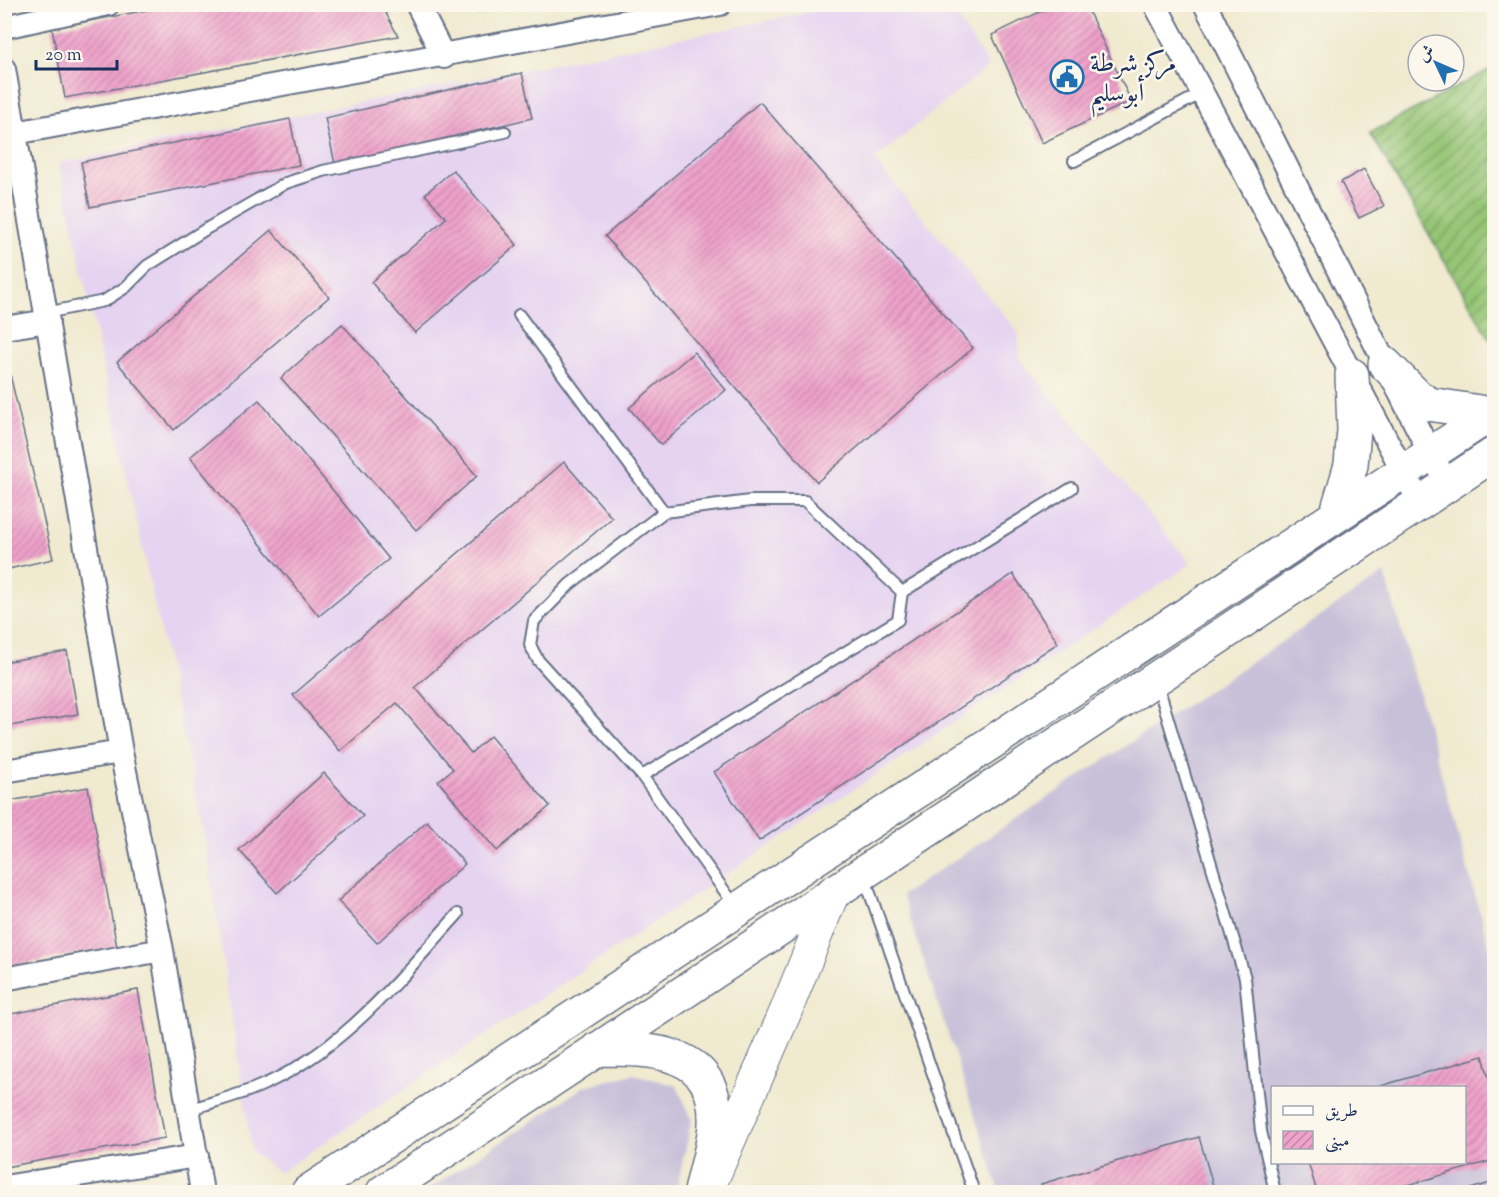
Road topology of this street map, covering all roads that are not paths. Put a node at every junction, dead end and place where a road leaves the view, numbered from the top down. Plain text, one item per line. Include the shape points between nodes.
1 (108, 4) edge
2 (417, 4) edge
3 (720, 4) edge
4 (1155, 4) edge
5 (1205, 4) edge
6 (4, 27) edge
7 (444, 57) junction
8 (4, 69) edge
9 (1202, 93) junction
10 (505, 132) dead end
11 (10, 134) edge
12 (1074, 161) dead end
13 (519, 315) dead end
14 (47, 317) junction
15 (4, 328) edge
16 (1385, 364) junction
17 (1352, 375) junction
18 (1493, 413) edge
19 (1494, 454) edge
20 (1431, 455) junction
21 (1403, 472) junction
22 (1449, 485) junction
23 (1072, 488) dead end
24 (1420, 503) junction
25 (664, 512) junction
26 (1336, 516) junction
27 (902, 592) junction
28 (1156, 678) junction
29 (121, 752) junction
30 (4, 771) edge
31 (642, 776) junction
32 (863, 873) junction
33 (834, 891) junction
34 (737, 908) junction
35 (458, 914) dead end
36 (162, 950) junction
37 (4, 979) edge
38 (597, 1049) junction
39 (189, 1110) junction
40 (196, 1156) junction
41 (4, 1187) edge
42 (202, 1192) edge
43 (308, 1192) edge
44 (383, 1192) edge
45 (701, 1192) edge
46 (707, 1192) edge
47 (974, 1192) edge
48 (1275, 1192) edge

1 - 6 street
2 - 7 street
3 - 7 street
4 - 9 street
5 - 16 street
7 - 11 street
8 - 11 street
9 - 12 lane
9 - 17 street
10 - 14 lane via 323,171 286,183 147,266 126,287 104,301
11 - 14 street
13 - 25 lane
14 - 15 street
14 - 29 street
16 - 18 main road via 1429,404
16 - 20 street
17 - 21 street
17 - 26 main road via 1351,465
18 - 20 main road
19 - 22 main road
20 - 21 main road
20 - 22 street
21 - 24 street
21 - 26 main road
22 - 24 main road
23 - 27 lane
24 - 28 main road
25 - 27 lane via 750,501 805,501
25 - 31 lane via 570,584 534,621 530,645 538,660
26 - 34 main road
27 - 31 lane via 898,620
28 - 32 main road
28 - 48 lane via 1245,978 1261,1131
29 - 30 street
29 - 36 street
31 - 34 lane
32 - 33 main road
32 - 47 lane
33 - 38 main road
33 - 46 main road
34 - 43 main road
35 - 39 lane via 382,998 344,1033 260,1086
36 - 37 street
36 - 39 street
38 - 44 main road
38 - 45 main road via 648,1049 674,1056 697,1070 711,1089 715,1124
39 - 40 street
40 - 41 street
40 - 42 street

